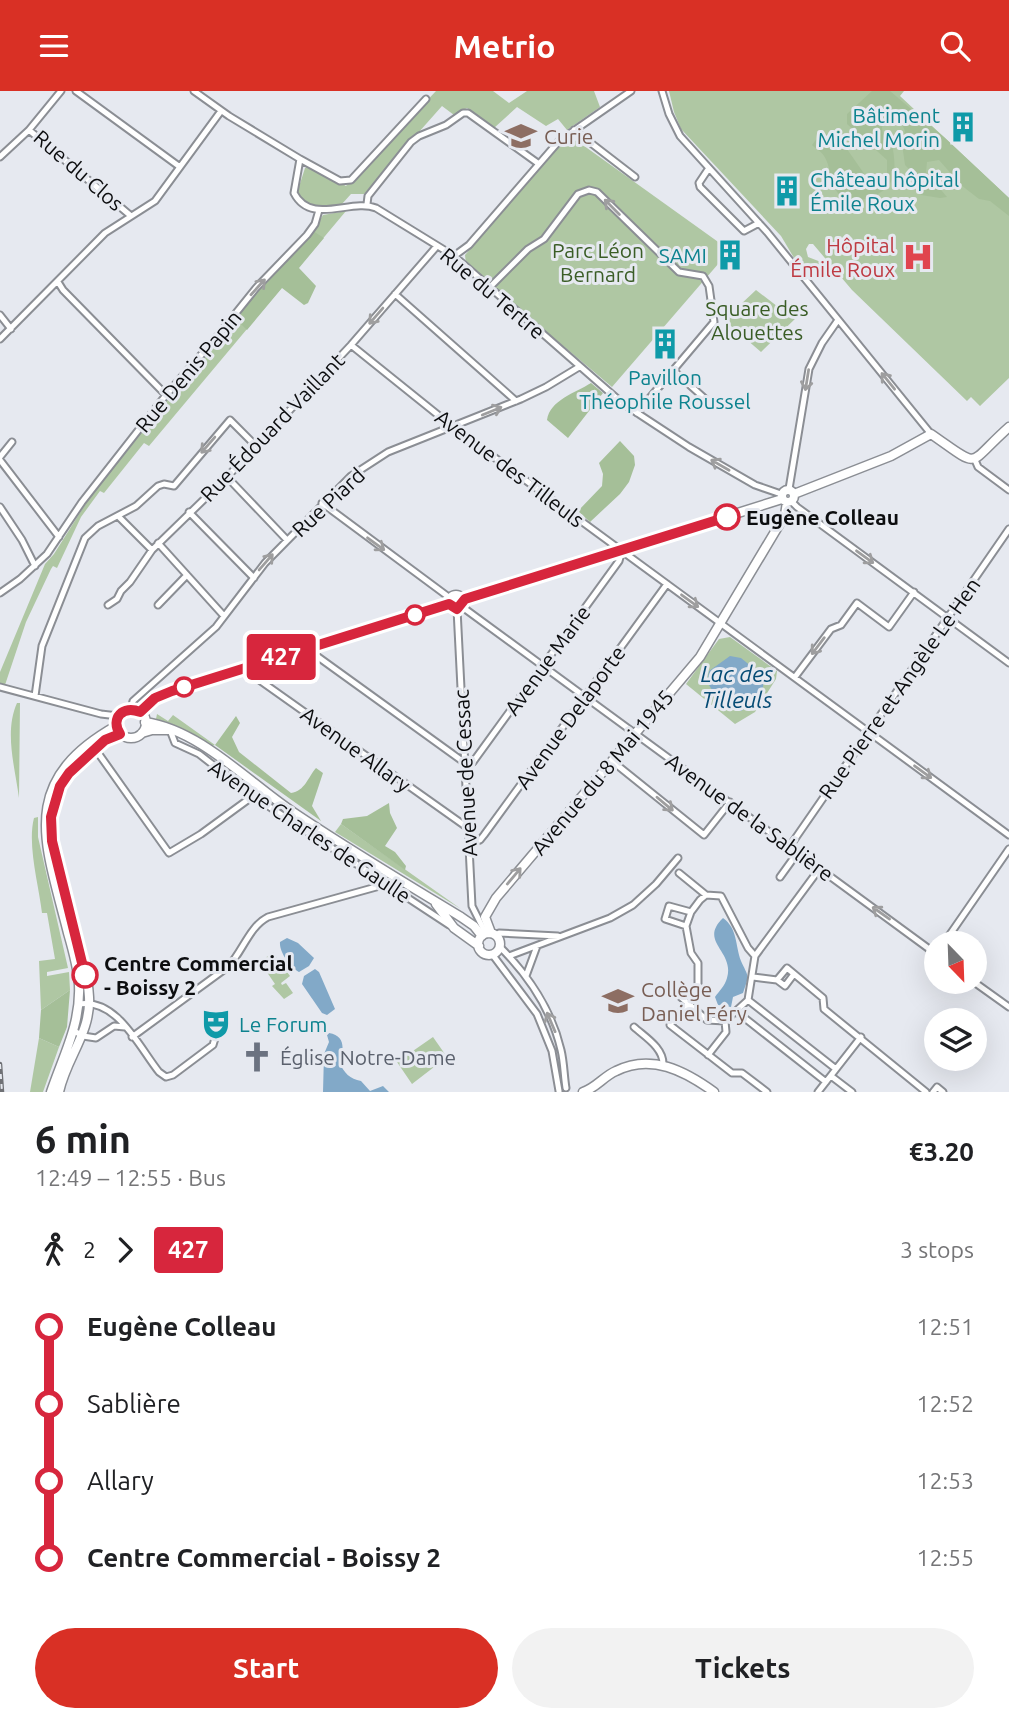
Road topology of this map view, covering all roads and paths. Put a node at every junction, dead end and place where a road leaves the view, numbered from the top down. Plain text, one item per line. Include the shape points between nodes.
1 (61, 91) edge
2 (76, 91) edge
3 (194, 91) edge
4 (631, 91) edge
5 (662, 91) edge
6 (426, 99) dead end
7 (221, 111) junction
8 (29, 130) junction
9 (574, 130) junction
10 (0, 157) edge
11 (300, 159) junction
12 (540, 164) junction
13 (180, 167) junction
14 (709, 168) junction
15 (635, 177) dead end
16 (367, 204) junction
17 (319, 210) junction
18 (131, 216) junction
19 (759, 223) junction
20 (437, 246) junction
21 (454, 256) junction
22 (58, 282) junction
23 (489, 288) junction
24 (395, 294) junction
25 (0, 315) edge
26 (838, 320) junction
27 (11, 328) junction
28 (0, 339) edge
29 (351, 345) junction
30 (579, 367) junction
31 (673, 370) junction
32 (166, 395) junction
33 (516, 401) junction
34 (712, 405) dead end
35 (637, 413) junction
36 (453, 427) junction
37 (1009, 427) edge
38 (931, 434) junction
39 (12, 442) dead end
40 (254, 445) junction
41 (0, 459) edge
42 (975, 460) junction
43 (227, 477) junction
44 (1009, 490) edge
45 (787, 496) junction
46 (322, 503) junction
47 (1, 511) edge
48 (189, 512) junction
49 (119, 517) junction
50 (1009, 529) edge
51 (59, 537) junction
52 (287, 540) junction
53 (158, 543) junction
54 (152, 550) junction
55 (622, 550) junction
56 (35, 566) junction
57 (187, 575) junction
58 (254, 578) junction
59 (667, 584) junction
60 (914, 592) junction
61 (0, 593) edge
62 (861, 597) dead end
63 (857, 603) junction
64 (456, 604) junction
65 (108, 605) dead end
66 (158, 605) dead end
67 (224, 616) junction
68 (948, 618) junction
69 (722, 624) junction
70 (889, 627) junction
71 (884, 633) dead end
72 (311, 648) junction
73 (1009, 663) edge
74 (543, 667) junction
75 (247, 668) junction
76 (795, 677) junction
77 (0, 687) edge
78 (35, 696) junction
79 (584, 697) junction
80 (135, 710) junction
81 (118, 716) junction
82 (145, 722) junction
83 (118, 730) junction
84 (170, 730) junction
85 (180, 732) junction
86 (868, 732) junction
87 (142, 733) junction
88 (635, 734) junction
89 (96, 750) junction
90 (612, 761) junction
91 (465, 763) junction
92 (253, 796) junction
93 (730, 802) junction
94 (468, 828) junction
95 (1009, 835) edge
96 (469, 844) junction
97 (790, 846) junction
98 (1009, 849) edge
99 (798, 852) junction
100 (678, 858) dead end
101 (820, 869) junction
102 (678, 873) dead end
103 (392, 875) junction
104 (780, 877) dead end
105 (387, 884) junction
106 (706, 895) junction
107 (431, 899) junction
108 (691, 912) junction
109 (686, 926) junction
110 (454, 928) junction
111 (952, 931) edge
112 (489, 935) junction
113 (561, 936) junction
114 (924, 945) edge
115 (479, 946) junction
116 (537, 946) junction
117 (500, 947) junction
118 (492, 954) junction
119 (509, 956) junction
120 (755, 956) junction
121 (526, 976) junction
122 (796, 976) junction
123 (753, 977) junction
124 (777, 980) junction
125 (674, 991) dead end
126 (987, 991) edge
127 (748, 1000) junction
128 (89, 1003) junction
129 (79, 1004) junction
130 (688, 1004) junction
131 (1009, 1007) edge
132 (737, 1012) junction
133 (725, 1021) junction
134 (125, 1027) junction
135 (634, 1027) dead end
136 (74, 1031) junction
137 (216, 1035) dead end
138 (83, 1036) junction
139 (132, 1037) junction
140 (861, 1037) junction
141 (708, 1055) junction
142 (905, 1062) dead end
143 (663, 1065) junction
144 (836, 1069) junction
145 (898, 1070) junction
146 (831, 1076) junction
147 (826, 1082) junction
148 (564, 1090) edge
149 (588, 1091) edge
150 (51, 1092) edge
151 (59, 1092) edge
152 (714, 1092) edge
153 (767, 1092) edge
154 (818, 1092) edge
155 (852, 1092) edge
156 (926, 1092) edge
157 (933, 1092) edge
158 (943, 1092) edge

1 - 8 street, Rue du Clos
2 - 13 street
3 - 7 street
4 - 9 street
5 - 14 street via 674,126
6 - 11 street via 351,180 340,181
7 - 11 street
7 - 13 street
8 - 10 street
8 - 18 street, Rue du Clos
9 - 12 street
9 - 15 street
11 - 17 street via 294,193 301,204
12 - 16 street via 463,113 411,142 368,195
12 - 21 street
13 - 18 street via 155,201
14 - 19 street
14 - 19 street via 700,187 744,231
16 - 17 street
16 - 20 street, Rue du Tertre
32 -> 17 street, Rue Denis Papin via 307,235
18 - 22 street via 105,233
19 - 26 street
20 - 21 street, Rue du Tertre
20 - 24 street, Rue Édouard Vaillant
21 - 23 street, Rue du Tertre
22 - 27 street
22 - 32 street
23 - 30 street, Rue du Tertre
31 -> 23 street via 714,322 709,286 702,276 679,272 597,192 578,194 544,239
24 -> 29 street, Rue Édouard Vaillant
24 - 33 street
25 - 27 street
38 -> 26 street
26 -> 45 street via 808,369
27 - 28 street
29 - 36 street, Avenue des Tilleuls
29 - 40 street, Rue Édouard Vaillant
30 - 33 street, Rue Piard
30 - 35 street, Rue du Tertre
31 - 34 street
31 - 35 street
32 - 51 street, Rue Denis Papin
36 -> 33 street, Rue Piard
45 -> 35 street, Rue du Tertre via 755,485
36 - 46 street, Rue Piard via 388,452 351,476
36 - 55 street, Avenue des Tilleuls
37 - 42 street
38 - 42 street
38 - 45 street via 891,456
39 - 41 street
40 - 43 street, Rue Édouard Vaillant
40 -> 49 street via 230,421 174,486 158,486
41 - 51 street
42 - 44 street
43 - 48 street, Rue Édouard Vaillant
43 - 52 street
45 - 55 street
45 -> 60 street, Rue du Tertre
45 - 69 street, Avenue du 8 Mai 1945 via 785,515
46 - 52 street, Rue Piard
46 -> 64 street, Avenue de la Sablière
47 - 56 street
48 - 53 street, Rue Édouard Vaillant
48 - 58 street
49 - 54 street
49 - 78 street via 85,538 41,646
50 - 68 street, Rue Pierre et Angèle Le Hen
51 - 56 street, Rue Denis Papin
58 -> 52 street, Rue Piard
53 - 54 street, Rue Édouard Vaillant
53 - 57 street
54 - 65 street, Rue Édouard Vaillant
55 - 59 street, Avenue des Tilleuls
55 - 64 street
55 - 74 street, Avenue Marie via 619,561
56 - 61 street, Rue Denis Papin
57 - 66 street
57 - 67 street
58 - 67 street, Rue Piard
59 -> 69 street, Avenue des Tilleuls
59 - 79 street, Avenue Delaporte
60 - 68 street, Rue du Tertre
60 - 70 street
62 - 63 street
63 - 70 street
63 -> 76 street
64 - 72 street
64 - 74 street, Avenue de la Sablière
64 - 91 street, Avenue de Cessac
67 - 80 street, Rue Piard via 133,701
68 - 73 street, Rue du Tertre
68 - 86 street, Rue Pierre et Angèle Le Hen
69 - 76 street, Avenue des Tilleuls
69 - 88 street, Avenue du 8 Mai 1945
70 - 71 street
72 - 75 street
72 - 91 street
74 - 79 street, Avenue de la Sablière
74 - 91 street, Avenue Marie via 473,762
75 - 80 street via 172,691
75 - 94 street, Avenue Allary
76 - 86 street, Avenue des Tilleuls
77 - 78 street
78 - 81 street
79 - 88 street, Avenue de la Sablière
79 - 96 street, Avenue Delaporte via 484,835
80 - 81 street via 126,709
80 - 82 street
81 - 83 street
82 - 85 street, Avenue Charles de Gaulle
82 - 87 street
83 - 87 street via 131,738
83 - 89 street
83 - 129 street via 87,746 61,771 45,811 45,836 76,964
84 - 85 street, Avenue Charles de Gaulle
84 - 87 street, Avenue Charles de Gaulle
84 - 92 street, Avenue Charles de Gaulle via 175,743 199,754
85 - 103 street, Avenue Charles de Gaulle
86 -> 95 street, Avenue des Tilleuls
86 - 97 street, Rue Pierre et Angèle Le Hen
88 - 90 street, Avenue du 8 Mai 1945
88 - 93 street, Avenue de la Sablière
89 - 92 street via 171,854
89 - 128 street via 60,786 50,824
90 -> 93 street via 704,835
112 -> 90 street, Avenue du 8 Mai 1945 via 487,910
91 - 94 street, Avenue de Cessac
92 - 105 street, Avenue Charles de Gaulle
93 - 97 street, Avenue de la Sablière
94 - 96 street, Avenue de Cessac
96 - 112 street, Avenue de Cessac via 472,907
97 - 99 street, Avenue de la Sablière
98 - 111 street
99 - 101 street, Avenue de la Sablière
99 - 104 street
100 - 113 street via 633,905
114 -> 101 street, Avenue de la Sablière
101 - 120 street
102 - 106 street
103 - 105 street
103 - 107 street, Avenue Charles de Gaulle
105 - 110 street, Avenue Charles de Gaulle
105 - 139 street via 261,921 229,966
106 - 108 street
106 - 120 street via 721,896
107 - 110 street, Avenue Charles de Gaulle
107 - 112 street, Avenue Charles de Gaulle
108 - 109 street
108 - 109 street via 669,907 665,919
109 - 130 street via 691,953 698,963 698,992
110 - 115 street, Avenue Charles de Gaulle
112 - 113 street
112 - 115 street
112 - 117 street via 499,940
113 - 116 street
115 - 118 street
116 - 119 street
116 - 121 street
117 - 118 street
117 - 119 street
118 - 148 street via 537,1014
119 - 121 street
120 - 123 street
148 -> 121 street via 562,1050 551,1019
122 - 124 street via 785,986
122 - 124 street via 787,968
122 - 140 street via 823,998 824,1009
123 - 124 street
123 - 127 street
125 - 130 street
126 - 131 street
127 - 132 street
127 - 144 street
128 - 129 street
128 - 134 street via 118,1018
128 - 138 street
129 - 136 street
130 - 133 street via 707,1020
130 - 141 street via 670,1025
132 - 133 street
132 - 147 street
133 - 141 street via 726,1032
134 - 138 street via 114,1026 96,1038
134 - 139 street
135 - 143 street via 658,1049
136 - 138 street
136 - 150 street
137 - 139 street via 213,1045 166,1077
138 - 151 street
140 - 144 street
140 - 145 street
141 - 153 street
142 - 145 street
143 - 149 street via 649,1062 617,1070
143 - 152 street
144 - 146 street
145 - 156 street
146 - 147 street
146 - 155 street
147 - 154 street
157 - 158 street via 937,1087

